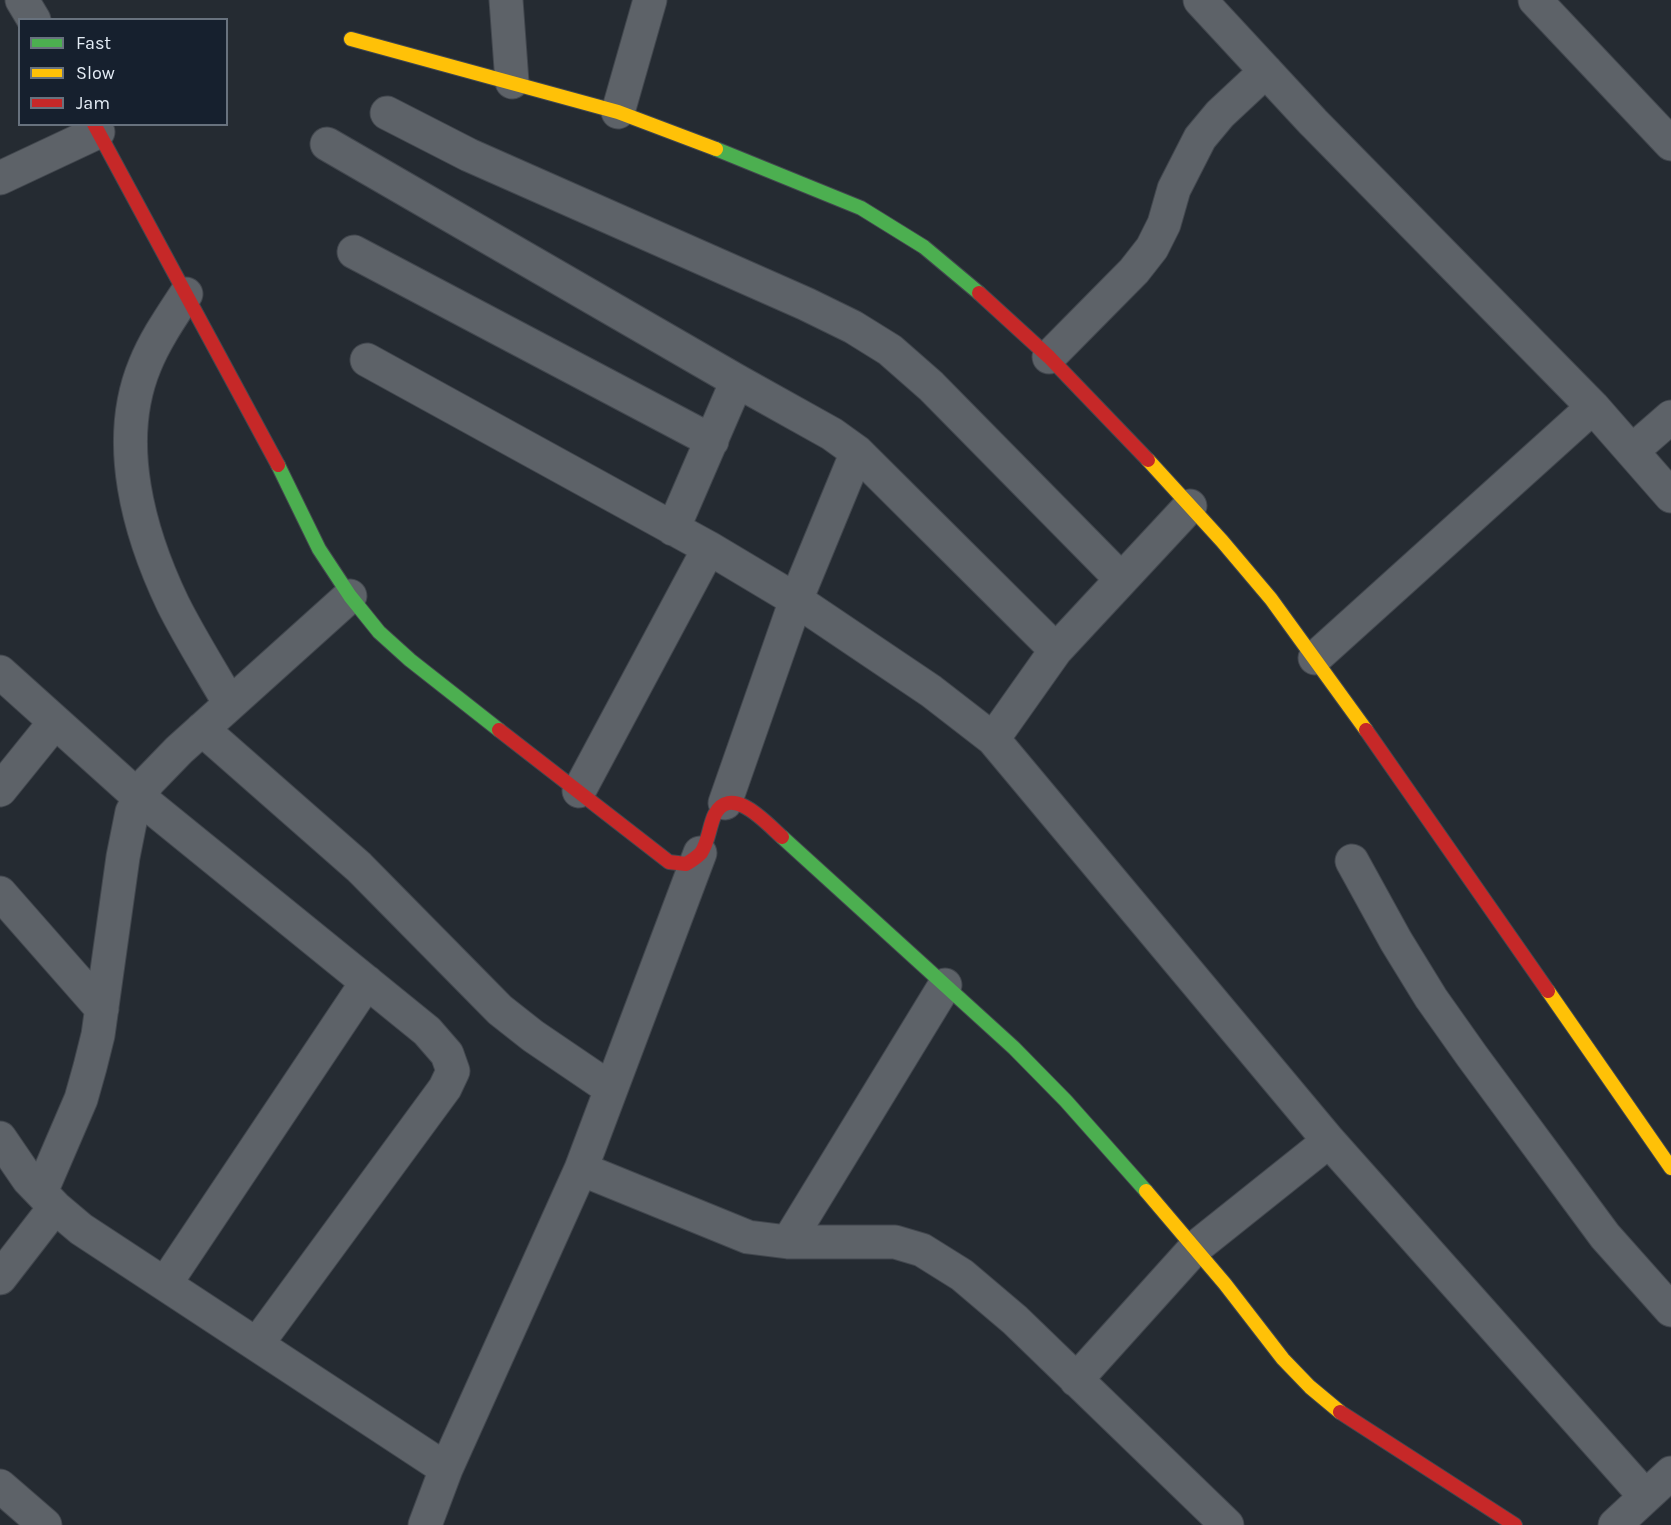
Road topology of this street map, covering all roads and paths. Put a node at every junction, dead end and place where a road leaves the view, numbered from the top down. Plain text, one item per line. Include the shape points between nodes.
1 (22, 0) edge
2 (506, 0) edge
3 (650, 0) edge
4 (1200, 0) edge
5 (1535, 0) edge
6 (33, 18) edge
7 (351, 39) dead end
8 (1266, 71) junction
9 (512, 82) junction
10 (618, 112) junction
11 (387, 113) dead end
12 (96, 128) edge
13 (327, 144) dead end
14 (1671, 144) edge
15 (0, 178) edge
16 (354, 252) dead end
17 (186, 294) junction
18 (1049, 357) junction
19 (367, 360) dead end
20 (737, 381) junction
21 (1593, 407) junction
22 (1671, 417) edge
23 (712, 441) junction
24 (1632, 450) junction
25 (857, 452) junction
26 (1671, 496) edge
27 (1190, 506) junction
28 (673, 529) junction
29 (709, 548) junction
30 (1121, 579) junction
31 (350, 596) junction
32 (796, 600) junction
33 (1056, 650) junction
34 (1315, 658) junction
35 (0, 672) edge
36 (230, 704) junction
37 (55, 722) junction
38 (202, 729) junction
39 (993, 739) junction
40 (0, 790) edge
41 (579, 791) junction
42 (140, 798) junction
43 (725, 803) junction
44 (700, 853) junction
45 (1352, 861) dead end
46 (0, 893) edge
47 (367, 982) junction
48 (945, 985) junction
49 (102, 1009) junction
50 (611, 1089) junction
51 (0, 1138) edge
52 (1329, 1141) junction
53 (1671, 1168) edge
54 (582, 1169) junction
55 (48, 1199) junction
56 (788, 1242) junction
57 (1195, 1248) junction
58 (0, 1278) edge
59 (165, 1284) junction
60 (1671, 1310) edge
61 (257, 1344) junction
62 (1076, 1380) junction
63 (446, 1469) junction
64 (1671, 1473) edge
65 (0, 1486) edge
66 (1645, 1496) junction
67 (45, 1525) edge
68 (425, 1525) edge
69 (1227, 1525) edge
70 (1515, 1525) edge
71 (1615, 1525) edge

1 - 6 street
2 - 9 street
3 - 10 street
4 - 8 street
5 - 14 street
7 - 9 street
8 - 18 street via 1200,138 1174,189 1152,248
8 - 21 street
9 - 10 street
10 - 18 street via 861,208 924,247
11 - 30 street via 469,155 806,304 890,350 931,386
12 - 15 street
12 - 17 street
13 - 20 street
16 - 23 street
17 - 31 street via 318,549
17 - 36 street via 144,366 132,408 129,456 156,565 174,606
18 - 27 street
19 - 28 street
20 - 23 street
20 - 25 street
21 - 24 street
21 - 34 street
22 - 24 street
23 - 28 street
24 - 26 street
25 - 32 street
25 - 33 street
27 - 30 street
27 - 34 street via 1271,599
28 - 29 street
29 - 32 street
29 - 41 street
30 - 33 street
31 - 36 street
31 - 41 street via 379,632 410,660
32 - 39 street via 931,691
32 - 43 street
33 - 39 street
34 - 53 street
35 - 37 street
36 - 38 street
37 - 40 street
37 - 42 street
38 - 42 street via 148,782
38 - 50 street via 359,867 500,1010
39 - 52 street
41 - 44 street via 669,862 686,864
42 - 47 street
42 - 49 street via 132,812 123,857
43 - 44 street via 714,812
43 - 48 street via 738,802 752,810
44 - 50 street
45 - 60 street via 1431,998 1472,1056 1605,1236
46 - 49 street
47 - 59 street
47 - 61 street via 428,1030 447,1054 453,1071 445,1088
48 - 56 street
48 - 57 street via 1066,1101
49 - 55 street via 81,1099
50 - 54 street
51 - 55 street via 28,1179
52 - 57 street
52 - 66 street
54 - 56 street via 748,1237
54 - 63 street
55 - 58 street
55 - 59 street via 81,1229
56 - 62 street via 895,1242 922,1250 962,1275
57 - 62 street
57 - 70 street via 1282,1359 1310,1387 1340,1412
59 - 61 street
61 - 63 street
62 - 69 street
63 - 68 street
64 - 66 street
65 - 67 street
66 - 71 street

